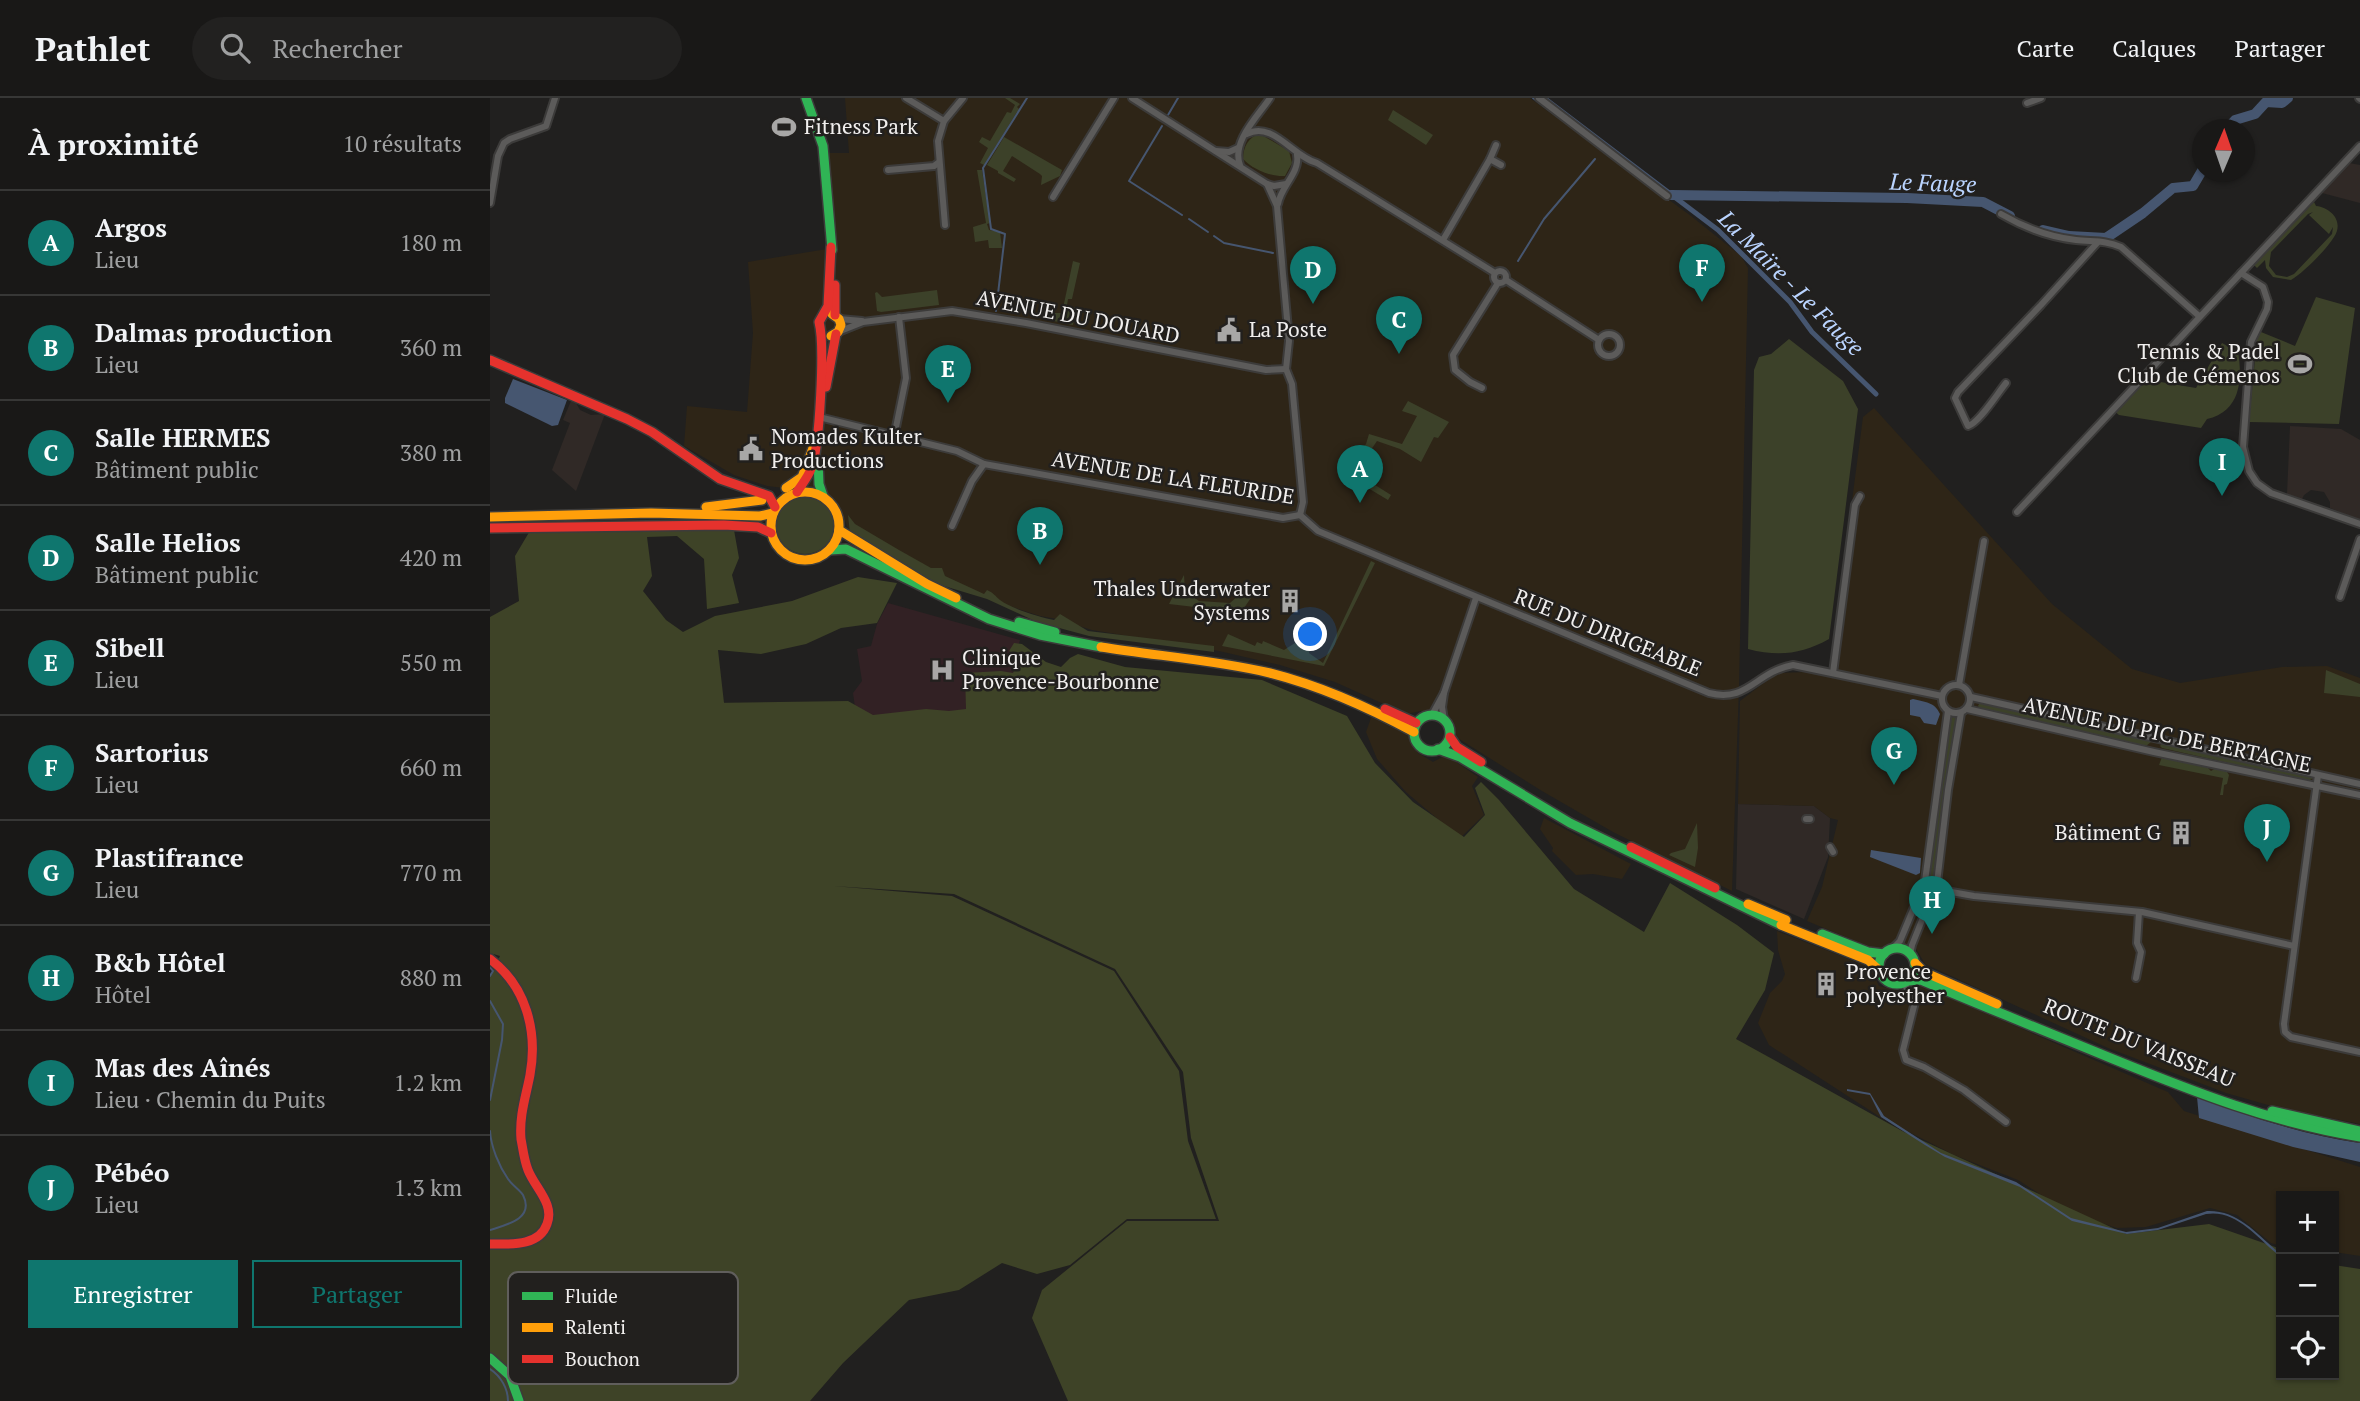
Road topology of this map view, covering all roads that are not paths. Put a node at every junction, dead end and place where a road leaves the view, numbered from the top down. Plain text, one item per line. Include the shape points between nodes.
1 (555, 98) edge
2 (806, 98) edge
3 (906, 98) edge
4 (963, 98) edge
5 (1114, 98) edge
6 (1132, 98) edge
7 (1270, 98) edge
8 (1539, 98) edge
9 (2041, 98) edge
10 (2027, 103) dead end
11 (1260, 112) junction
12 (944, 121) junction
13 (1265, 130) junction
14 (1247, 134) junction
15 (1496, 145) dead end
16 (2360, 146) edge
17 (1238, 148) junction
18 (1216, 151) junction
19 (1297, 155) junction
20 (1490, 159) junction
21 (1311, 161) junction
22 (938, 163) junction
23 (1240, 165) junction
24 (1298, 165) junction
25 (1501, 165) dead end
26 (888, 170) dead end
27 (1267, 184) junction
28 (1286, 184) junction
29 (1667, 196) dead end
30 (1053, 197) dead end
31 (490, 203) edge
32 (1277, 206) junction
33 (2001, 214) dead end
34 (945, 225) dead end
35 (1443, 240) junction
36 (2098, 242) junction
37 (831, 247) junction
38 (1495, 273) junction
39 (2241, 273) junction
40 (1506, 280) junction
41 (1498, 283) junction
42 (824, 316) junction
43 (2199, 316) junction
44 (837, 317) junction
45 (899, 317) junction
46 (863, 321) junction
47 (822, 333) junction
48 (837, 333) junction
49 (1599, 340) junction
50 (1609, 356) junction
51 (490, 360) edge
52 (1611, 367) dead end
53 (1286, 369) junction
54 (2006, 383) dead end
55 (1482, 388) dead end
56 (823, 418) junction
57 (894, 437) junction
58 (984, 464) junction
59 (731, 484) junction
60 (791, 492) junction
61 (823, 496) junction
62 (1860, 496) dead end
63 (762, 500) dead end
64 (774, 510) junction
65 (2017, 512) dead end
66 (651, 513) junction
67 (1300, 515) junction
68 (490, 517) edge
69 (2360, 524) edge
70 (953, 526) dead end
71 (490, 528) edge
72 (839, 530) junction
73 (771, 533) junction
74 (2360, 540) edge
75 (1984, 541) dead end
76 (830, 550) junction
77 (2340, 597) dead end
78 (1476, 598) junction
79 (1833, 673) junction
80 (1959, 685) junction
81 (1444, 693) junction
82 (1942, 696) junction
83 (1970, 697) junction
84 (1948, 711) junction
85 (1964, 711) junction
86 (1432, 715) junction
87 (1444, 720) junction
88 (1415, 727) junction
89 (1450, 737) junction
90 (2156, 739) junction
91 (1438, 750) junction
92 (2154, 752) junction
93 (2318, 775) junction
94 (2360, 784) edge
95 (2316, 785) junction
96 (2360, 795) edge
97 (1923, 887) junction
98 (1935, 890) junction
99 (2139, 912) junction
100 (2294, 946) junction
101 (1888, 951) junction
102 (1913, 959) junction
103 (490, 960) edge
104 (1879, 970) junction
105 (2136, 978) dead end
106 (1906, 982) junction
107 (2360, 1052) edge
108 (2006, 1122) dead end
109 (2360, 1131) edge
110 (2360, 1137) edge
111 (490, 1244) edge
112 (490, 1358) edge
113 (508, 1374) edge
114 (514, 1384) edge
115 (519, 1401) edge

1 - 31 street via 546,126 510,139 501,149
2 - 37 main road via 823,146
3 - 12 street
4 - 12 street
5 - 30 street
6 - 18 street
7 - 11 street
8 - 29 street
9 - 10 street
11 - 13 street
11 - 14 street
12 - 22 street
13 - 14 street
13 - 19 street
14 - 17 street
15 - 20 street
16 - 39 street
17 - 18 street
17 - 23 street
18 - 23 street
19 - 21 street
19 - 24 street
20 - 25 street
20 - 35 street
21 - 24 street
21 - 35 street
22 - 26 street
22 - 34 street
23 - 27 street
24 - 28 street
27 - 28 street
27 - 32 street
28 - 32 street
32 - 53 street via 1289,339
33 - 36 street via 2032,230
35 - 38 street
36 - 43 street via 2121,247
36 - 54 street via 1958,392 1955,398 1968,426 1977,422
37 - 42 main road
37 - 44 main road
38 - 40 street via 1503,271
38 - 41 street
39 - 43 street
39 - 69 street via 2263,287 2269,302 2250,342 2243,447 2247,467 2271,493
40 - 41 street
40 - 49 street
41 - 55 street via 1453,355 1455,370
42 - 44 main road
42 - 47 main road via 819,322
43 - 65 street
44 - 46 street, AVENUE DU DOUARD
44 - 48 main road via 841,326
45 - 46 street, AVENUE DU DOUARD
45 - 53 street, AVENUE DU DOUARD via 953,311 1266,370
45 - 57 street via 906,378
46 - 48 street, AVENUE DU DOUARD
47 - 48 main road
47 - 60 main road via 816,440
48 - 56 main road via 829,360
49 - 50 street via 1599,350
49 - 50 street via 1609,334 1619,339 1618,352
50 - 52 street
51 - 59 main road via 635,423
53 - 67 street via 1292,384 1303,502
56 - 57 street, AVENUE DE LA FLEURIDE
56 - 61 main road via 818,468
57 - 58 street, AVENUE DE LA FLEURIDE via 957,451
58 - 67 street, AVENUE DE LA FLEURIDE via 1283,518
58 - 70 street
59 - 60 main road
59 - 64 main road via 769,496
60 - 61 main road
60 - 64 main road
61 - 72 main road via 837,514
62 - 79 street via 1855,505
63 - 66 main road
64 - 66 main road via 760,516
64 - 73 main road
66 - 68 main road
67 - 78 street, AVENUE DE LA FLEURIDE via 1318,531
71 - 73 main road via 724,525 758,527
72 - 76 main road
72 - 88 main road via 927,584 1013,620 1077,638 1275,668 1332,686
73 - 76 main road via 779,549 795,559 817,558
74 - 77 street
75 - 80 street
76 - 88 main road via 846,549 966,610 1037,635 1248,668 1336,695
78 - 79 street, RUE DU DIRIGEABLE via 1709,693 1728,696 1744,691 1777,668 1793,665
78 - 81 street
79 - 82 street
80 - 82 street via 1948,687
80 - 83 street
81 - 86 street
81 - 87 street
82 - 84 street
83 - 85 street
83 - 90 street, AVENUE DU PIC DE BERTAGNE
84 - 85 street
84 - 97 street
85 - 92 street, AVENUE DU PIC DE BERTAGNE
85 - 98 street
86 - 87 main road
86 - 88 main road via 1423,716
87 - 89 main road
88 - 91 main road via 1420,746
89 - 91 main road
89 - 101 main road via 1457,747 1563,812 1740,900 1868,952
90 - 92 street
90 - 93 street, AVENUE DU PIC DE BERTAGNE
91 - 104 main road via 1460,757 1581,829 1724,900 1868,960
92 - 95 street, AVENUE DU PIC DE BERTAGNE
93 - 94 street, AVENUE DU PIC DE BERTAGNE
93 - 95 street
95 - 96 street, AVENUE DU PIC DE BERTAGNE
95 - 100 street
97 - 98 street
97 - 101 street via 1900,941
98 - 99 street
98 - 102 street via 1912,945
99 - 100 street
99 - 105 street via 2137,943 2141,952
100 - 107 street via 2285,1032
101 - 102 main road via 1902,949
101 - 104 main road via 1879,961
102 - 106 main road via 1914,973
102 - 109 main road, ROUTE DU VAISSEAU via 1924,972 2156,1072 2263,1109
103 - 111 main road via 515,982 527,1007 531,1067 520,1119 528,1169 544,1196 548,1216 537,1238
104 - 106 main road via 1888,982
106 - 108 street via 1910,992 1917,994 1903,1050 1906,1060 1972,1094
106 - 110 main road, ROUTE DU VAISSEAU via 1922,980 2168,1083 2245,1110
112 - 113 main road
114 - 115 main road

